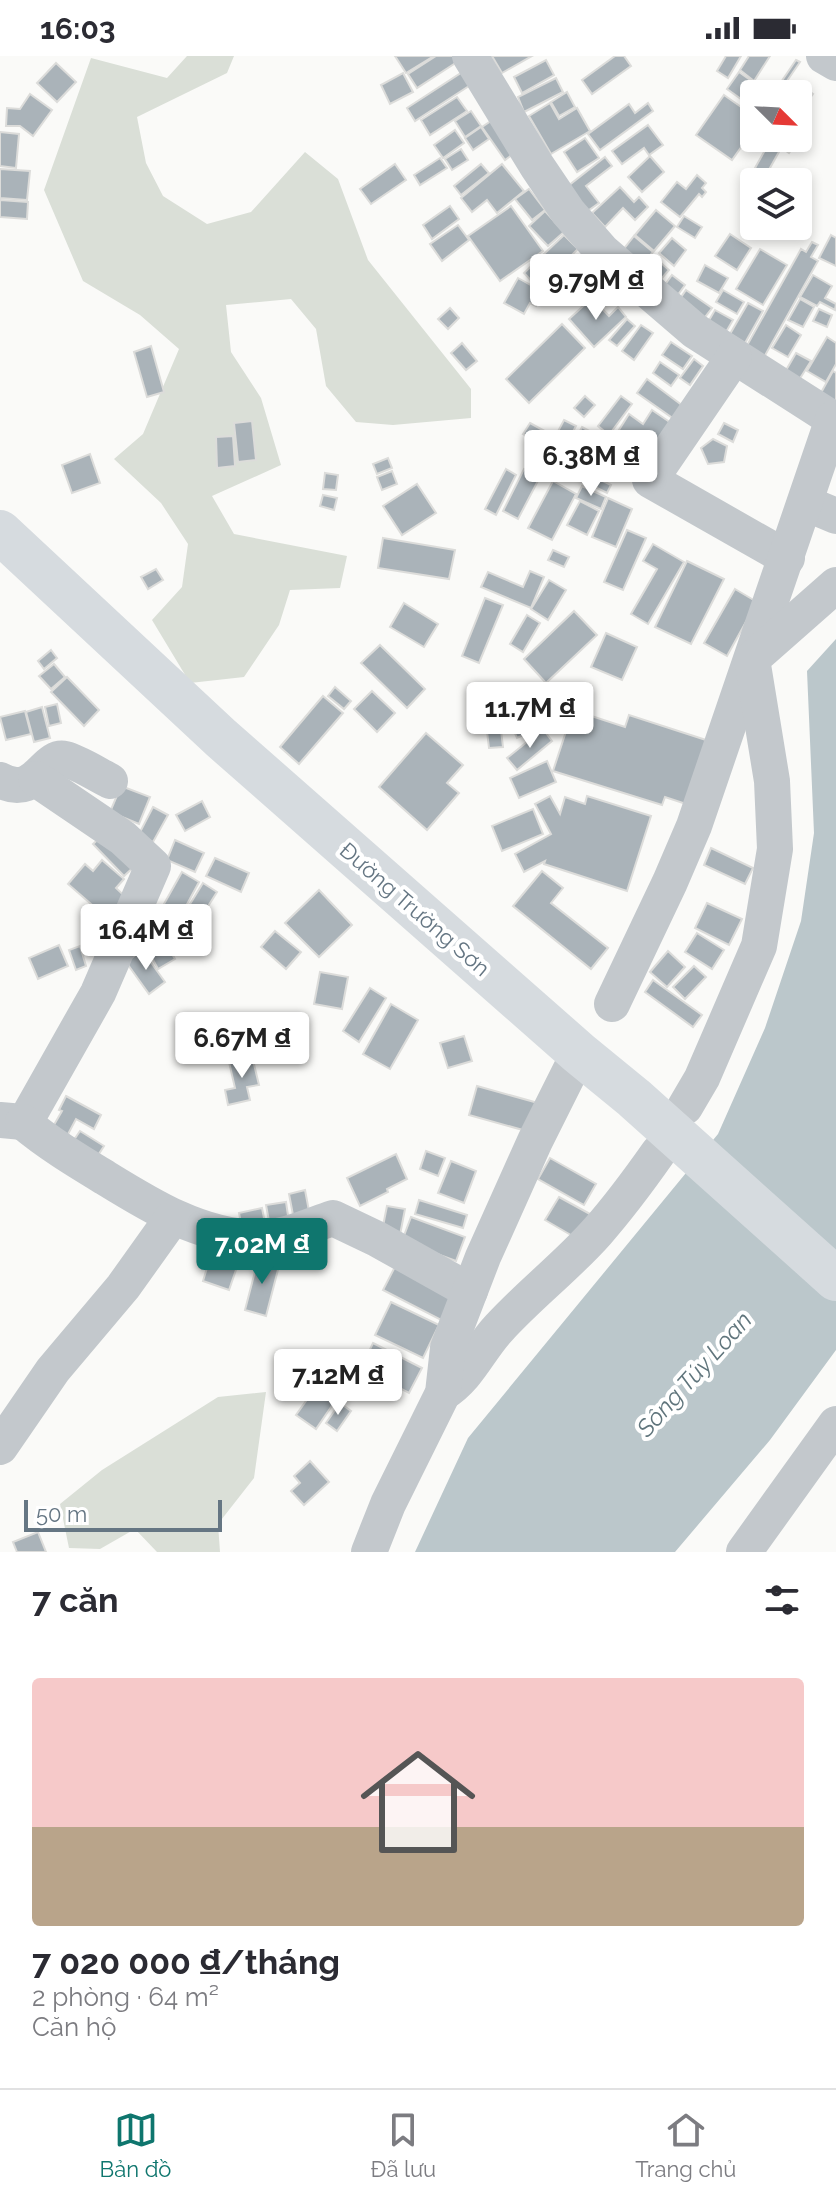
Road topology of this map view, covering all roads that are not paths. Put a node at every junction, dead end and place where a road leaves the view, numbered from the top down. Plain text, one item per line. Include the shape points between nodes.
1 (470, 56) edge
2 (824, 56) edge
3 (836, 63) edge
4 (734, 357) junction
5 (834, 420) edge
6 (820, 510) edge
7 (0, 532) edge
8 (787, 558) junction
9 (836, 585) edge
10 (752, 659) junction
11 (36, 779) junction
12 (0, 780) edge
13 (110, 781) dead end
14 (612, 1004) dead end
15 (579, 1053) junction
16 (685, 1107) dead end
17 (11, 1121) edge
18 (658, 1153) dead end
19 (173, 1217) junction
20 (836, 1279) edge
21 (470, 1291) junction
22 (443, 1393) junction
23 (836, 1424) edge
24 (0, 1447) edge
25 (369, 1552) edge
26 (744, 1552) edge

1 - 4 street via 568,212 603,252 695,331
2 - 3 street
4 - 5 street
4 - 8 street via 650,480
5 - 6 street
6 - 8 street
7 - 15 highway, Đường Trường Sơn via 221,738
8 - 10 street
9 - 10 street
10 - 14 street via 694,826
10 - 16 street via 772,781 775,849 759,946
11 - 12 street via 25,784
11 - 13 street via 53,760 64,758
11 - 17 street via 123,838 153,866 98,993 29,1115
15 - 20 highway, Đường Trường Sơn
15 - 21 street
17 - 19 street
18 - 22 street via 595,1234 497,1330 468,1372
19 - 21 street via 232,1236 260,1238 333,1218
19 - 24 street
21 - 22 street via 448,1348
22 - 25 street
23 - 26 street

